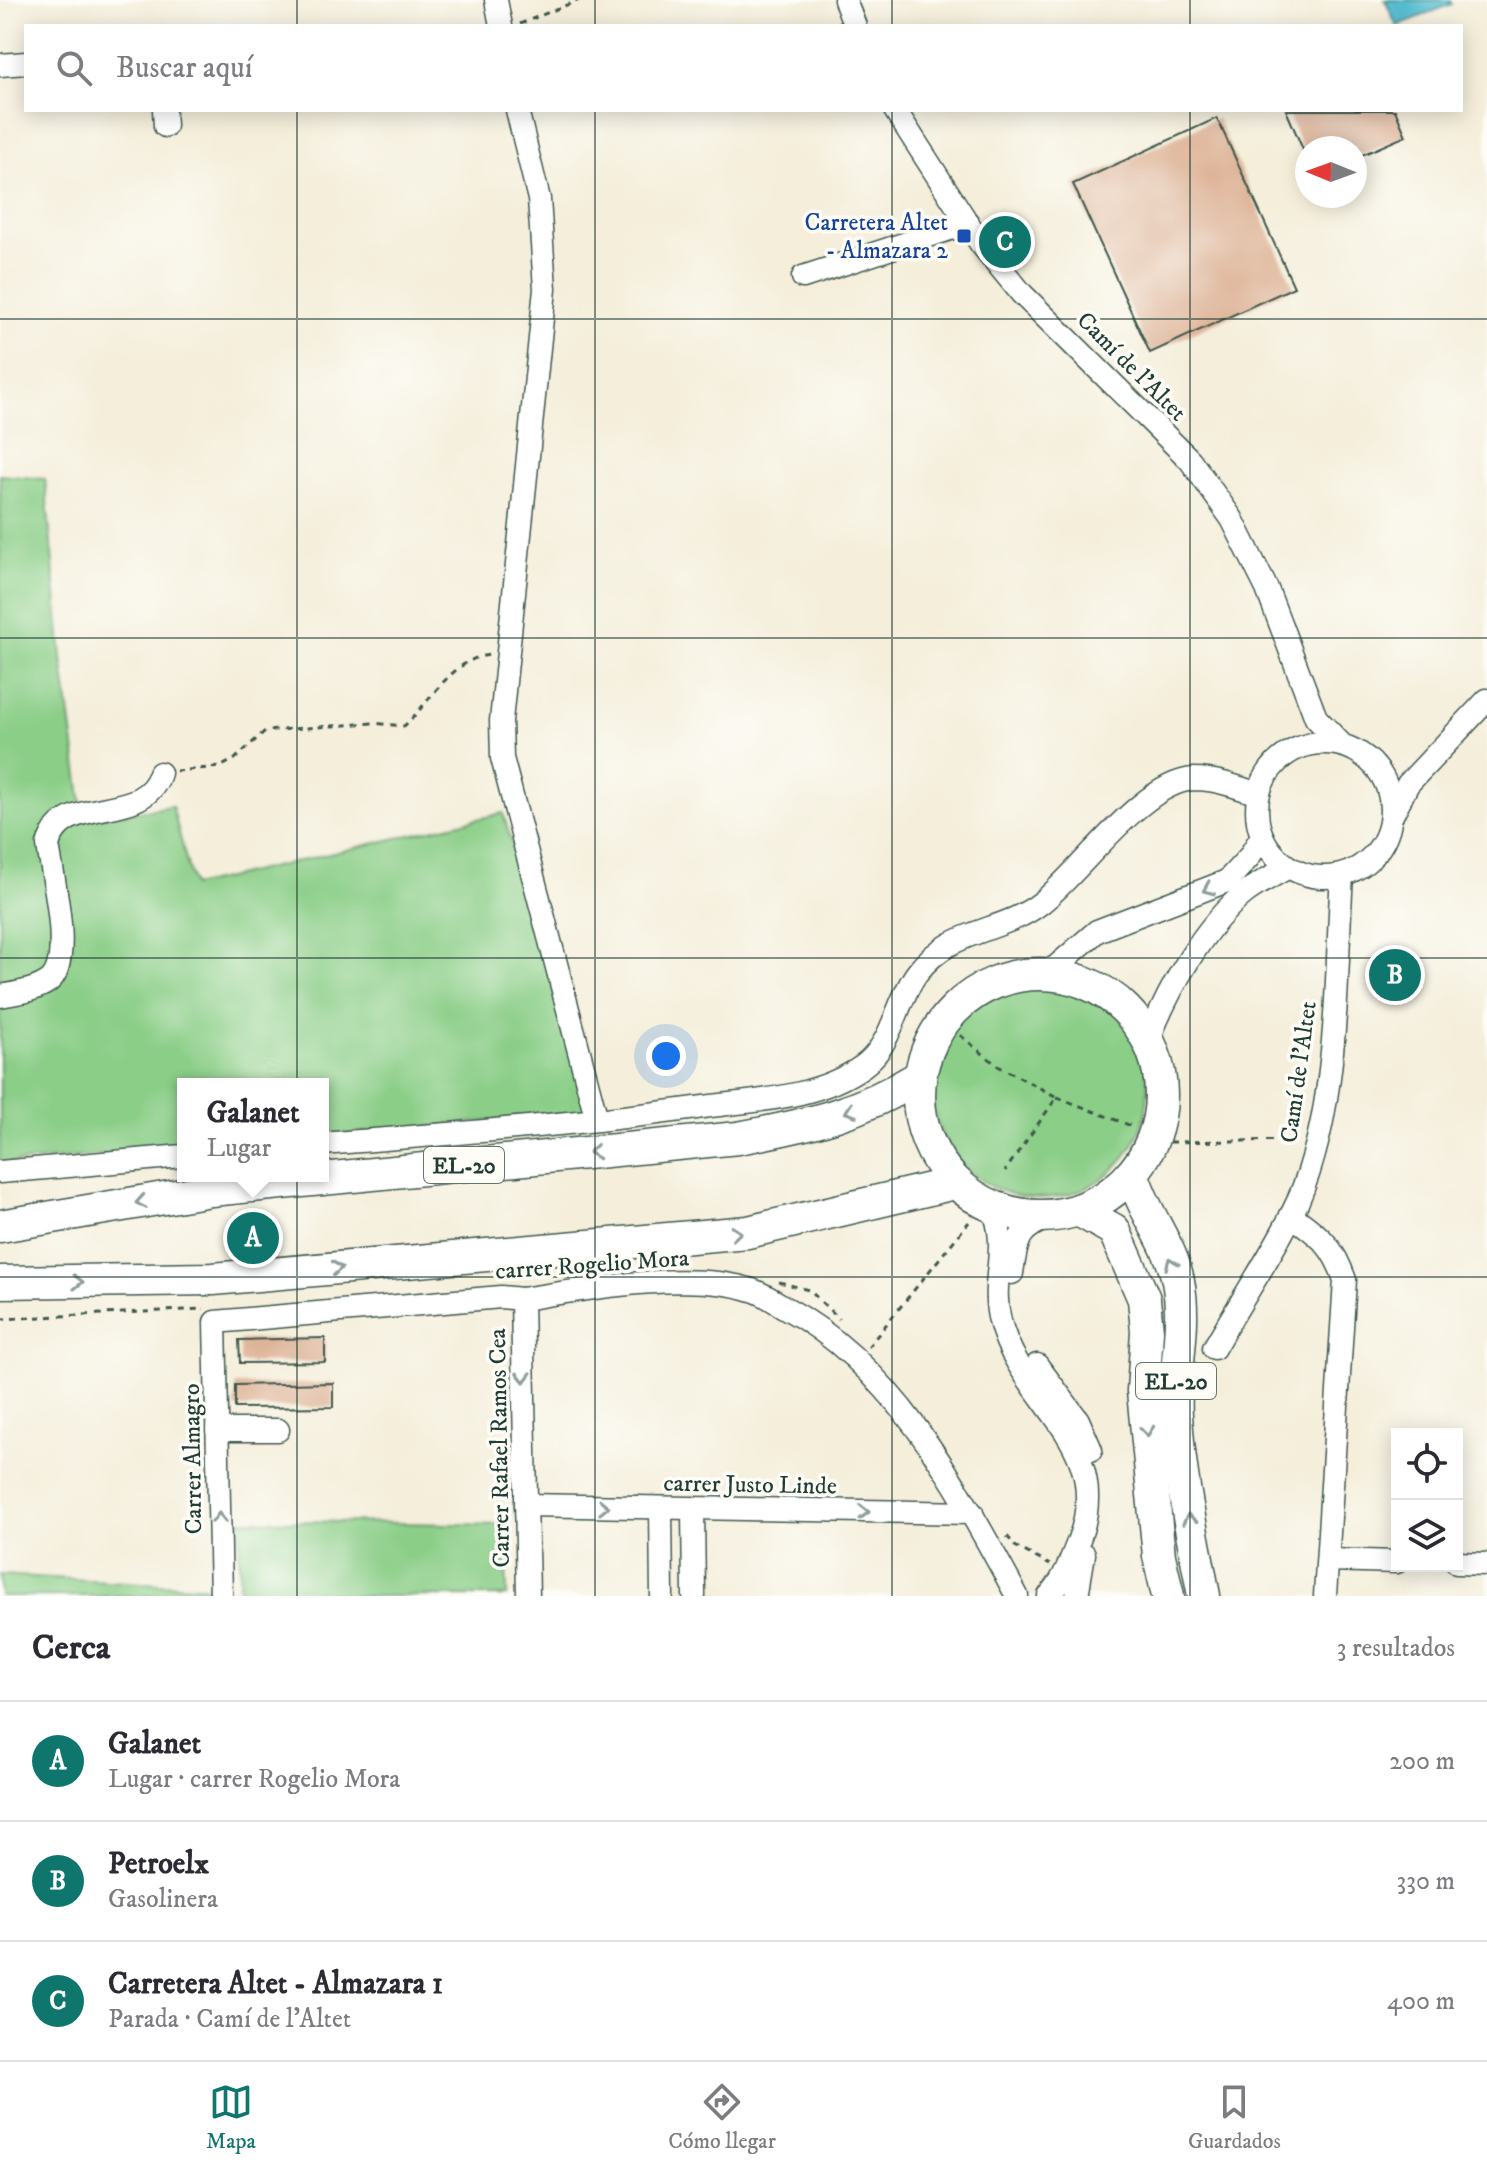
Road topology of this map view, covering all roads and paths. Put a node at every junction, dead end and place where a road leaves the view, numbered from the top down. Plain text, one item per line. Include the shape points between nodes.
1 (496, 0) edge
2 (579, 0) edge
3 (845, 0) edge
4 (501, 24) edge
5 (520, 24) edge
6 (854, 24) edge
7 (24, 63) edge
8 (0, 65) edge
9 (517, 112) edge
10 (896, 112) edge
11 (968, 223) junction
12 (803, 277) dead end
13 (508, 654) junction
14 (1301, 678) junction
15 (1487, 700) edge
16 (1342, 745) junction
17 (1300, 747) junction
18 (1432, 760) junction
19 (1377, 769) junction
20 (160, 773) joint
21 (1258, 794) junction
22 (1390, 819) junction
23 (1262, 836) junction
24 (1288, 867) junction
25 (1342, 875) junction
26 (1050, 972) junction
27 (0, 996) edge
28 (960, 1035) dead end
29 (1149, 1039) junction
30 (919, 1077) junction
31 (1057, 1097) junction
32 (597, 1120) junction
33 (1134, 1127) dead end
34 (1317, 1140) junction
35 (1170, 1142) dead end
36 (329, 1143) edge
37 (177, 1157) edge
38 (1005, 1171) dead end
39 (0, 1172) edge
40 (1133, 1175) junction
41 (329, 1178) edge
42 (292, 1182) edge
43 (955, 1183) junction
44 (981, 1214) junction
45 (1065, 1214) junction
46 (1291, 1215) junction
47 (0, 1226) edge
48 (0, 1282) edge
49 (522, 1299) junction
50 (215, 1322) joint
51 (1214, 1348) dead end
52 (872, 1354) dead end
53 (217, 1430) junction
54 (278, 1430) dead end
55 (526, 1505) junction
56 (661, 1508) junction
57 (693, 1510) junction
58 (972, 1513) junction
59 (998, 1527) dead end
60 (661, 1542) junction
61 (693, 1544) junction
62 (1328, 1560) junction
63 (1391, 1562) edge
64 (1463, 1563) edge
65 (1487, 1564) edge
66 (1064, 1575) junction
67 (221, 1596) edge
68 (528, 1596) edge
69 (662, 1596) edge
70 (694, 1596) edge
71 (1017, 1596) edge
72 (1049, 1596) edge
73 (1077, 1596) edge
74 (1168, 1596) edge
75 (1204, 1596) edge
76 (1325, 1596) edge

1 - 4 street
2 - 5 path
3 - 6 street
7 - 8 street
9 - 13 street via 539,199 545,289
10 - 11 street, Camí de l'Altet
11 - 12 street
11 - 14 street, Camí de l'Altet via 1022,294 1190,460 1239,533
13 - 20 path via 470,660 404,726 372,723 265,731 220,767
13 - 32 street via 502,758
14 - 16 street, Camí de l'Altet via 1316,718
14 - 17 street
15 - 18 street
16 - 17 street
16 - 19 street
17 - 21 street via 1281,758
18 - 19 street via 1403,769
18 - 22 street via 1408,784
19 - 22 street via 1389,793
20 - 27 street via 156,787 139,801 64,819 52,831 48,845 62,949 59,970 48,981
21 - 23 street
21 - 32 street via 1228,783 1192,779 1162,790 1041,903 947,943 917,973 868,1063 843,1080 812,1092
22 - 25 street via 1382,843 1365,863
23 - 24 street
23 -> 26 street via 1227,881 1097,931
24 - 25 street via 1324,877
24 - 29 street via 1244,894 1194,952 1163,1002
25 - 34 street, Camí de l'Altet via 1334,1013
26 - 29 highway, EL-20 via 1090,983 1125,1006
26 - 30 highway, EL-20 via 1005,977 964,999 934,1033
28 - 31 path via 998,1066
29 - 40 highway, EL-20 via 1161,1073 1162,1110 1152,1145
30 -> 41 highway, EL-20 via 865,1106 813,1124 738,1138
30 - 43 highway, EL-20 via 919,1115 932,1152
31 - 33 path
31 - 38 path
32 - 36 street
34 - 35 path
34 - 46 street, Camí de l'Altet
37 - 39 street
40 - 45 highway, EL-20 via 1109,1196
75 -> 40 highway, EL-20 via 1176,1415 1184,1330 1178,1279 1139,1199
42 -> 47 highway, EL-20 via 211,1190
43 - 44 highway, EL-20
48 -> 43 highway via 213,1279 748,1232
44 - 45 highway, EL-20
44 - 52 path via 867,1347
44 - 66 street via 1002,1228 997,1297 1004,1335 1073,1441 1084,1470 1086,1515
45 - 73 street via 1029,1225 1020,1235 1010,1289 1019,1336 1078,1420 1090,1447 1095,1523
45 -> 74 highway, EL-20 via 1114,1230 1144,1299 1143,1391 1159,1556
46 - 51 street, Camí de l'Altet
46 - 62 street via 1336,1253 1345,1280
49 - 50 street, carrer Rogelio Mora
49 -> 55 street, Carrer Rafael Ramos Cea
49 - 58 street, carrer Rogelio Mora via 695,1281 752,1290 816,1324 867,1373 924,1435
50 - 53 street, Carrer Almagro
53 - 54 street
67 -> 53 street, Carrer Almagro
55 -> 56 street, carrer Justo Linde
55 - 68 street, Carrer Rafael Ramos Cea
56 - 57 street, carrer Justo Linde
56 - 60 street
57 -> 58 street, carrer Justo Linde
57 - 61 street
58 - 71 street, carrer Rogelio Mora
59 - 66 path via 1015,1546
60 - 61 street via 675,1537
60 - 69 street
61 - 70 street
62 - 63 street
62 - 76 street
64 - 65 street
66 - 72 street

